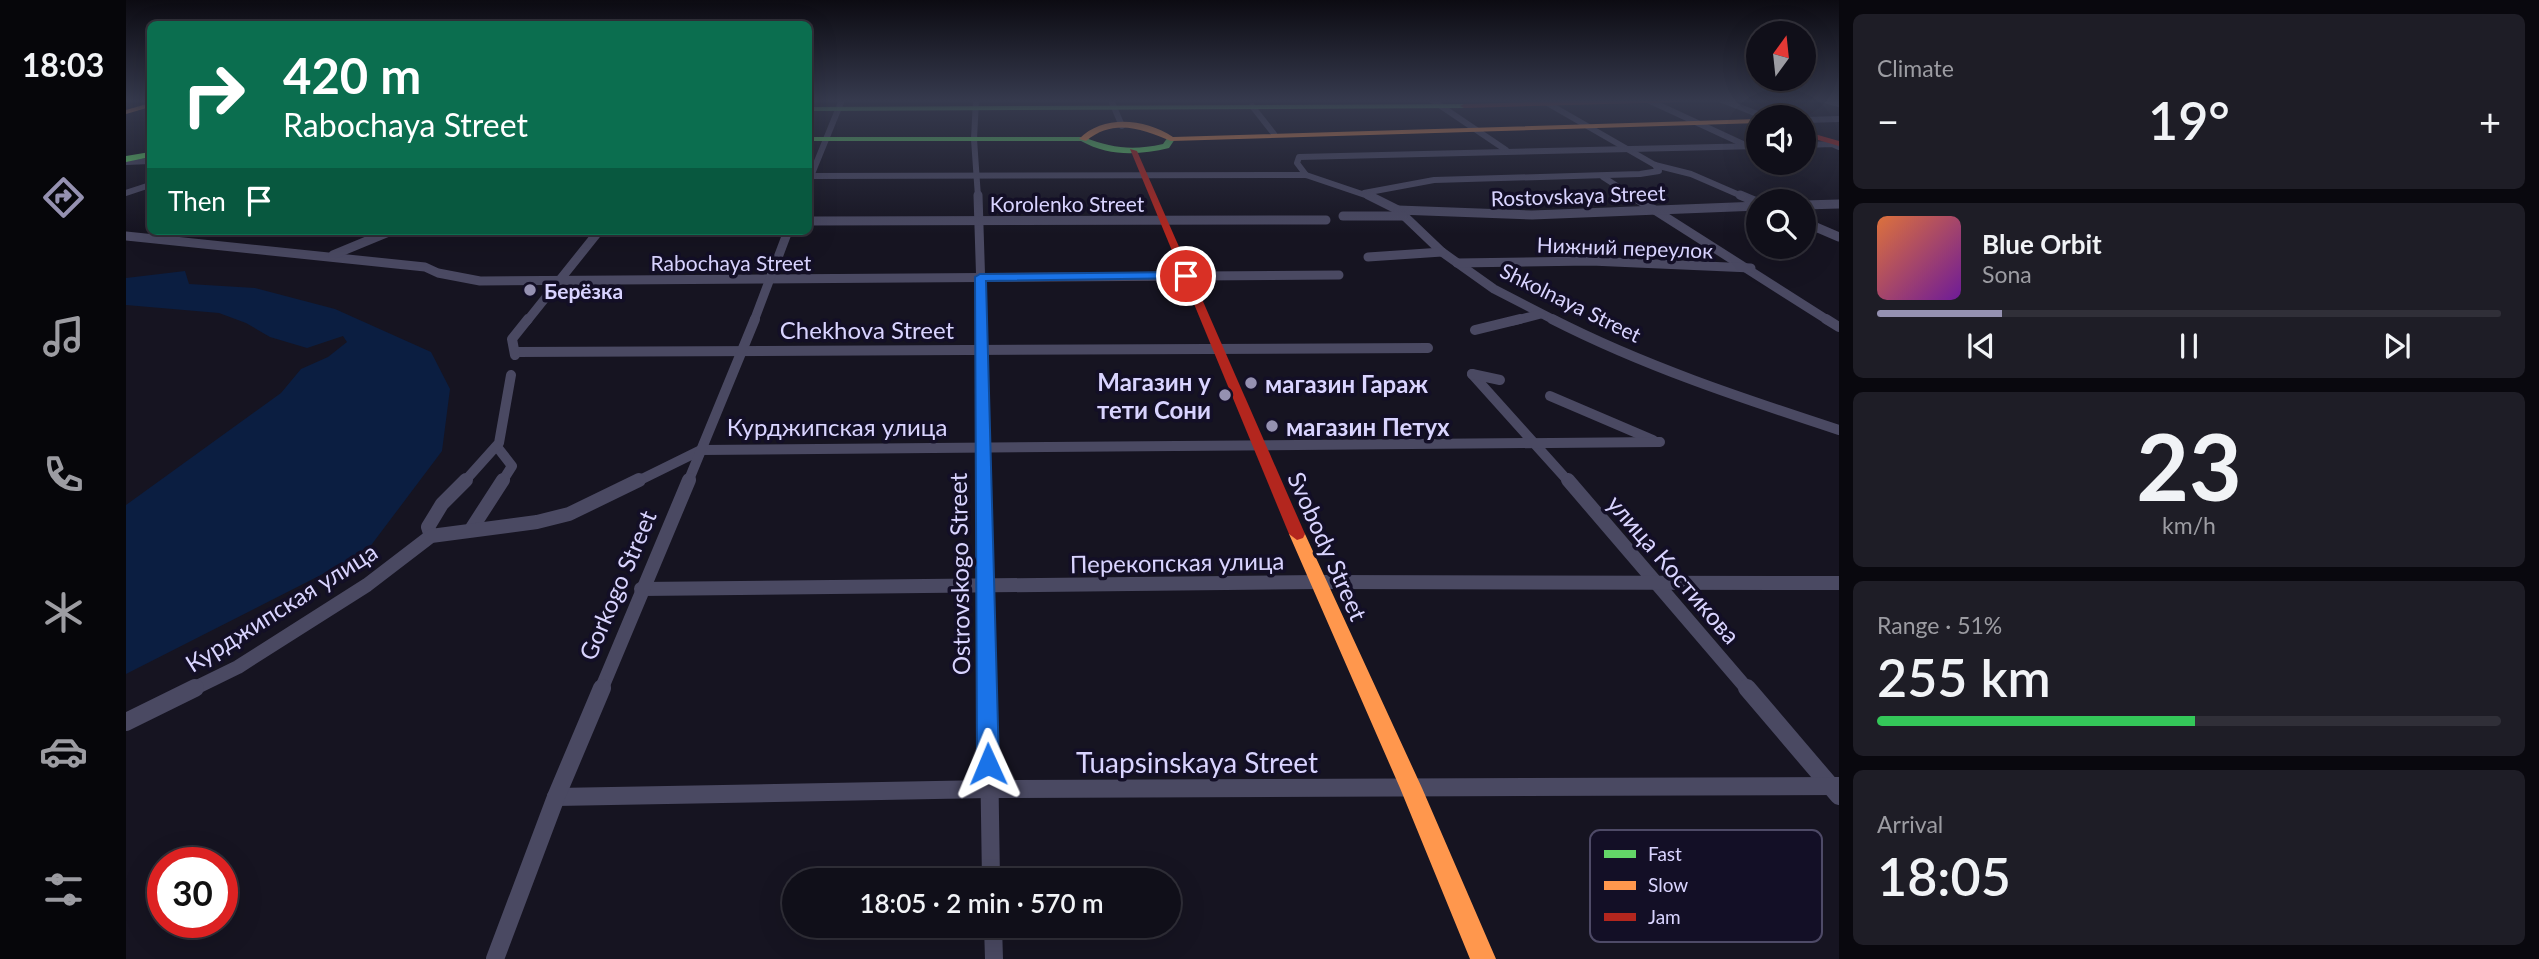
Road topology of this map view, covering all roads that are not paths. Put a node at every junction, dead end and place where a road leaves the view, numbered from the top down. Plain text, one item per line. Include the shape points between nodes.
1 (824, 145) edge
2 (974, 145) edge
3 (1095, 145) edge
4 (1167, 145) edge
5 (1498, 145) edge
6 (1619, 145) edge
7 (1816, 145) edge
8 (1837, 145) edge
9 (1746, 146) edge
10 (1626, 149) junction
11 (1506, 150) junction
12 (1132, 151) junction
13 (1655, 165) junction
14 (812, 172) edge
15 (1143, 175) junction
16 (1306, 175) junction
17 (977, 176) junction
18 (1602, 176) junction
19 (812, 178) edge
20 (147, 186) edge
21 (126, 193) edge
22 (1364, 193) junction
23 (1746, 198) edge
24 (1839, 204) edge
25 (1746, 205) edge
26 (1816, 205) edge
27 (1657, 211) junction
28 (1401, 213) junction
29 (1343, 216) dead end
30 (1163, 220) junction
31 (1326, 220) dead end
32 (812, 221) edge
33 (980, 221) junction
34 (1816, 227) edge
35 (147, 229) edge
36 (381, 235) edge
37 (596, 235) edge
38 (786, 235) edge
39 (127, 236) edge
40 (1839, 237) edge
41 (1442, 252) junction
42 (329, 256) junction
43 (1368, 257) dead end
44 (1457, 263) junction
45 (1751, 268) junction
46 (1339, 275) dead end
47 (1186, 276) junction
48 (980, 277) junction
49 (770, 279) junction
50 (558, 281) junction
51 (1541, 314) junction
52 (1839, 327) edge
53 (1475, 330) dead end
54 (1428, 348) dead end
55 (1217, 349) junction
56 (981, 350) junction
57 (743, 351) junction
58 (511, 375) dead end
59 (1500, 380) dead end
60 (1550, 396) dead end
61 (1839, 430) edge
62 (1660, 442) joint
63 (1536, 443) junction
64 (1258, 446) junction
65 (498, 448) junction
66 (983, 448) junction
67 (701, 450) junction
68 (472, 528) junction
69 (431, 536) junction
70 (1321, 582) junction
71 (1839, 583) edge
72 (1658, 584) junction
73 (986, 587) junction
74 (641, 589) junction
75 (126, 722) edge
76 (1411, 788) junction
77 (988, 789) junction
78 (1836, 789) edge
79 (556, 797) junction
80 (991, 868) edge
81 (993, 938) edge
82 (495, 959) edge
83 (994, 959) edge
84 (1482, 959) edge

1 - 14 street
2 - 17 street, Ostrovskogo Street
3 - 12 main road
4 - 12 main road
5 - 11 street
6 - 10 street
7 - 8 street
9 - 10 street
10 - 11 street
10 - 13 street
11 - 16 street via 1298,157
12 - 15 main road, Svobody Street
13 - 18 street via 1659,171
13 - 23 street via 1691,174
15 - 16 street, Shkolnaya Street
15 - 17 street, Shkolnaya Street
15 - 30 main road, Svobody Street
16 - 22 street, Shkolnaya Street
17 - 19 street, Shkolnaya Street
17 - 33 street, Ostrovskogo Street
18 - 22 street via 1434,180
18 - 27 street
20 - 21 street
22 - 28 street, Shkolnaya Street
24 - 26 street
25 - 27 street, Rostovskaya Street
27 - 28 street, Rostovskaya Street
27 - 45 street
28 - 29 street
28 - 41 street, Shkolnaya Street
30 - 31 street, Korolenko Street
30 - 33 street, Korolenko Street
30 - 47 main road, Svobody Street
32 - 33 street, Korolenko Street
33 - 48 street, Ostrovskogo Street
34 - 40 street
35 - 39 street
36 - 42 street
37 - 50 street
38 - 49 street, Gorkogo Street
39 - 42 street, Rabochaya Street
41 - 43 street
41 - 44 street, Shkolnaya Street
42 - 50 street, Rabochaya Street via 425,267 438,274 480,281
44 - 45 street, Нижний переулок via 1591,261
44 - 51 street, Shkolnaya Street via 1493,289
45 - 52 street
46 - 47 street, Rabochaya Street
47 - 48 street, Rabochaya Street
47 - 55 main road, Svobody Street
48 - 49 street, Rabochaya Street
48 - 56 street, Ostrovskogo Street
49 - 50 street, Rabochaya Street
49 - 57 street, Gorkogo Street
50 - 57 street, Chekhova Street via 512,339 515,354
51 - 53 street
51 - 61 street, Shkolnaya Street via 1704,386
54 - 55 street, Chekhova Street
55 - 56 street, Chekhova Street
55 - 64 main road, Svobody Street
56 - 57 street, Chekhova Street
56 - 66 street, Ostrovskogo Street
57 - 67 street, Gorkogo Street
58 - 65 street
59 - 63 street, улица Костикова via 1472,374
60 - 62 street
62 - 63 street, Курджипская улица
63 - 64 street, Курджипская улица
63 - 72 street, улица Костикова
64 - 66 street, Курджипская улица
64 - 70 main road, Svobody Street
65 - 68 street via 512,466
65 - 69 street via 435,510 428,527
66 - 67 street, Курджипская улица
66 - 73 street, Ostrovskogo Street
67 - 68 street, Курджипская улица via 569,514
67 - 74 street, Gorkogo Street
68 - 69 street, Курджипская улица
69 - 75 street, Курджипская улица via 368,585 238,667
70 - 72 street, Перекопская улица
70 - 73 street, Перекопская улица
70 - 76 main road, Svobody Street
71 - 72 street, Перекопская улица
72 - 78 street, улица Костикова
73 - 74 street, Перекопская улица
73 - 77 street, Ostrovskogo Street
74 - 79 street, Gorkogo Street
76 - 77 street, Tuapsinskaya Street
76 - 78 street, Tuapsinskaya Street
76 - 84 main road, Svobody Street
77 - 79 street, Tuapsinskaya Street
77 - 80 street, Ostrovskogo Street
79 - 82 street, Gorkogo Street
81 - 83 street

